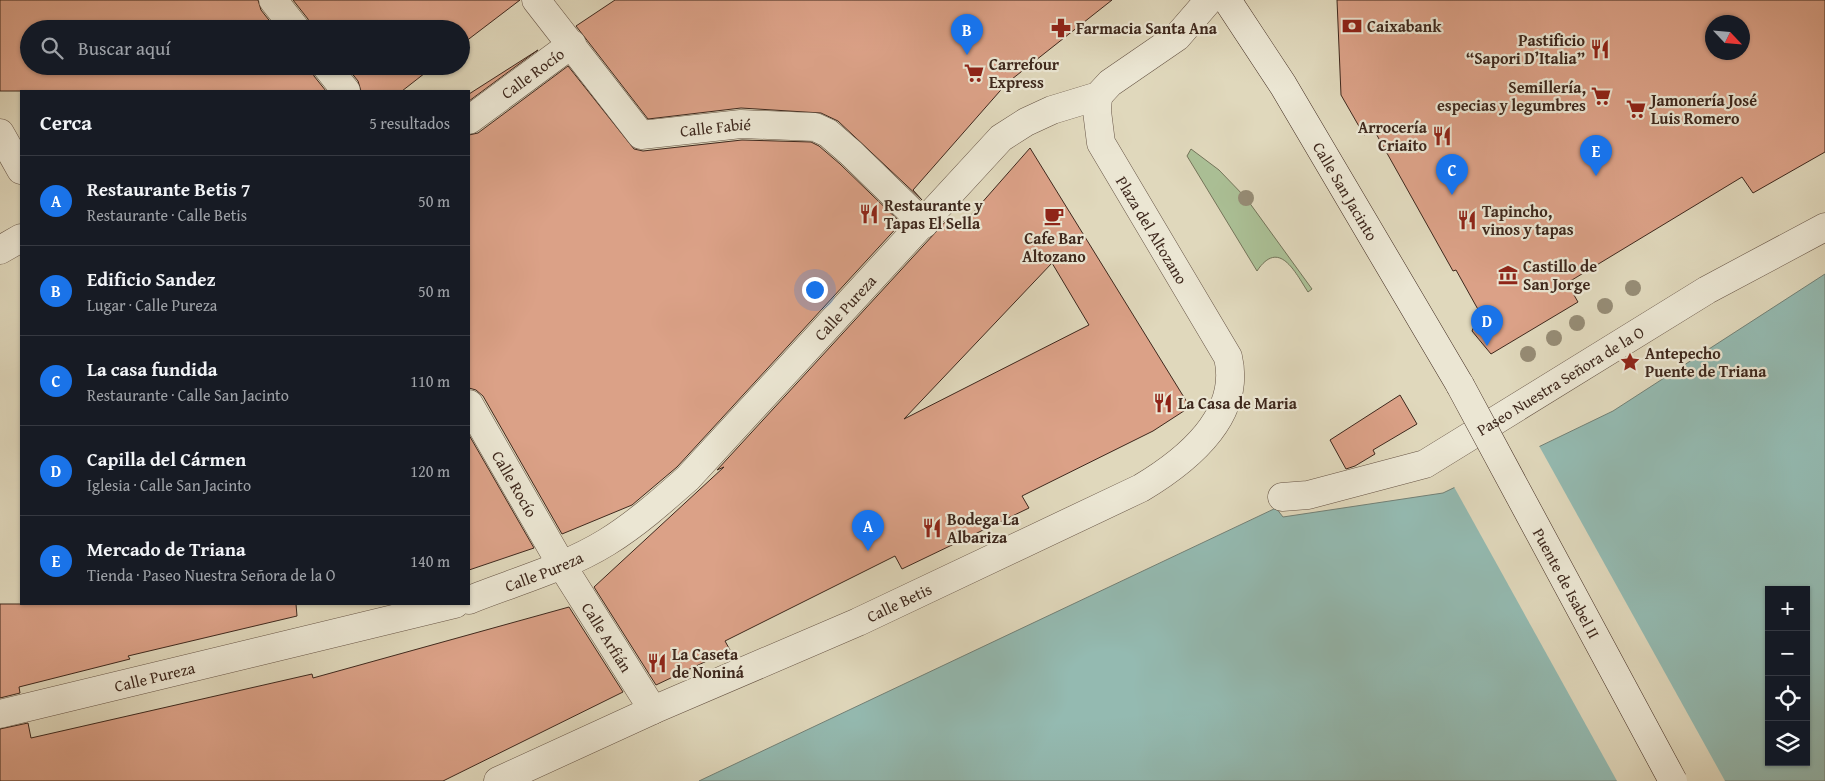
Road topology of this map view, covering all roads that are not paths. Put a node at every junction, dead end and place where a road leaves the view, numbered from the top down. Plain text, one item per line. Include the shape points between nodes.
1 (273, 0) edge
2 (536, 0) edge
3 (1209, 0) edge
4 (1227, 0) edge
5 (289, 20) edge
6 (572, 44) junction
7 (333, 75) edge
8 (345, 90) edge
9 (1098, 96) junction
10 (470, 119) edge
11 (0, 133) edge
12 (20, 168) edge
13 (924, 224) junction
14 (1825, 227) edge
15 (20, 239) edge
16 (0, 250) edge
17 (1228, 357) joint
18 (1460, 385) joint
19 (470, 406) edge
20 (1282, 497) dead end
21 (561, 564) junction
22 (470, 600) edge
23 (451, 605) edge
24 (653, 710) junction
25 (0, 714) edge
26 (498, 781) edge
27 (1674, 781) edge

1 - 5 street
2 - 6 street, Calle Fabié via 563,15
3 - 9 street, Calle Pureza via 1177,37 1110,83
4 - 18 street, Calle San Jacinto via 1283,85
6 - 10 street, Calle Rocío
6 - 13 street, Calle Fabié via 641,135 741,124 815,126 851,153
7 - 8 street
9 - 13 street, Calle Pureza via 1052,110 1001,138
9 - 17 street, Plaza del Altozano via 1101,143
11 - 12 street
13 - 21 street, Calle Pureza via 688,478 638,521 605,543
14 - 20 street, Paseo Nuestra Señora de la O via 1707,290 1425,464 1308,495
15 - 16 street
17 - 24 street, Calle Betis via 1231,382 1223,412 1197,445 1162,476 858,622
18 - 27 street, Puente de Isabel II, bridge
19 - 21 street, Calle Rocío
21 - 22 street, Calle Pureza
21 - 24 street, Calle Arfián
23 - 25 street, Calle Pureza
24 - 26 street, Calle Betis

